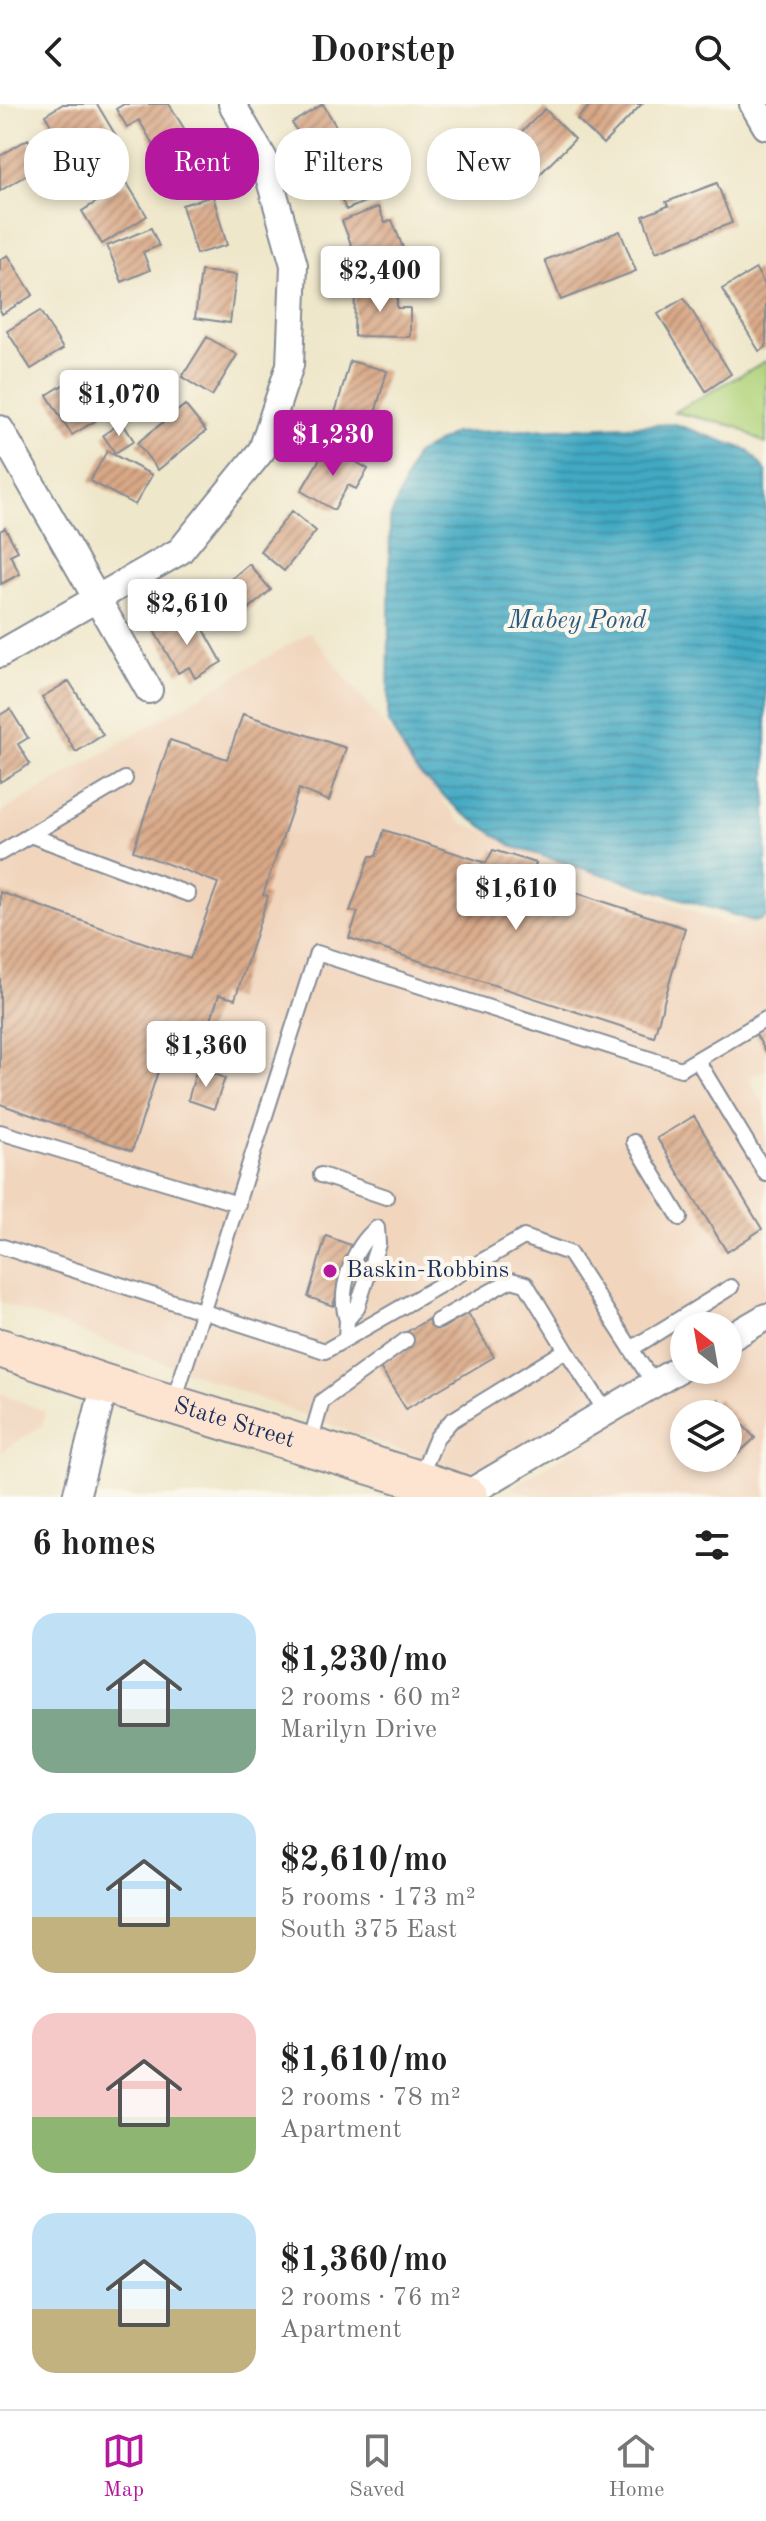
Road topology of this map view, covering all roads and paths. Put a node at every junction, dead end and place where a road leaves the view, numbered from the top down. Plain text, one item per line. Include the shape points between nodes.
1 (232, 104) edge
2 (753, 104) edge
3 (766, 126) edge
4 (0, 429) edge
5 (97, 598) junction
6 (0, 654) edge
7 (149, 690) dead end
8 (125, 779) dead end
9 (30, 835) junction
10 (0, 853) edge
11 (188, 894) dead end
12 (766, 1019) edge
13 (697, 1060) junction
14 (0, 1132) edge
15 (634, 1142) dead end
16 (766, 1174) edge
17 (321, 1175) dead end
18 (386, 1197) dead end
19 (238, 1204) junction
20 (680, 1218) dead end
21 (377, 1228) dead end
22 (0, 1246) edge
23 (731, 1287) dead end
24 (204, 1312) junction
25 (766, 1317) edge
26 (437, 1321) dead end
27 (742, 1331) edge
28 (346, 1339) junction
29 (406, 1340) dead end
30 (0, 1348) edge
31 (631, 1349) junction
32 (566, 1350) junction
33 (670, 1374) edge
34 (105, 1384) junction
35 (654, 1384) junction
36 (173, 1404) junction
37 (606, 1412) junction
38 (309, 1446) junction
39 (423, 1486) edge
40 (466, 1496) edge
41 (76, 1497) edge

1 - 5 street via 264,159 294,265 290,365 262,450 180,551
2 - 3 street
4 - 5 street
5 - 6 street
5 - 7 street
8 - 9 lane
9 - 10 lane
9 - 11 lane
12 - 13 lane
13 - 16 lane
13 - 19 lane via 681,1069 317,953
14 - 19 lane
15 - 20 lane
17 - 18 lane
19 - 24 lane
21 - 28 lane via 378,1244 357,1308 347,1320
22 - 24 lane
23 - 31 lane
24 - 28 lane via 325,1351
24 - 36 lane
25 - 27 street
26 - 32 lane via 511,1280 526,1284
28 - 31 lane via 524,1237 569,1253
29 - 38 lane via 322,1401
30 - 34 main road, State Street
31 - 35 lane
32 - 37 lane
32 - 39 lane via 451,1421 437,1437
33 - 35 street
34 - 36 main road, State Street
34 - 41 street
35 - 37 street
36 - 38 main road, State Street
37 - 40 street
38 - 39 main road, State Street
39 - 40 main road, State Street

